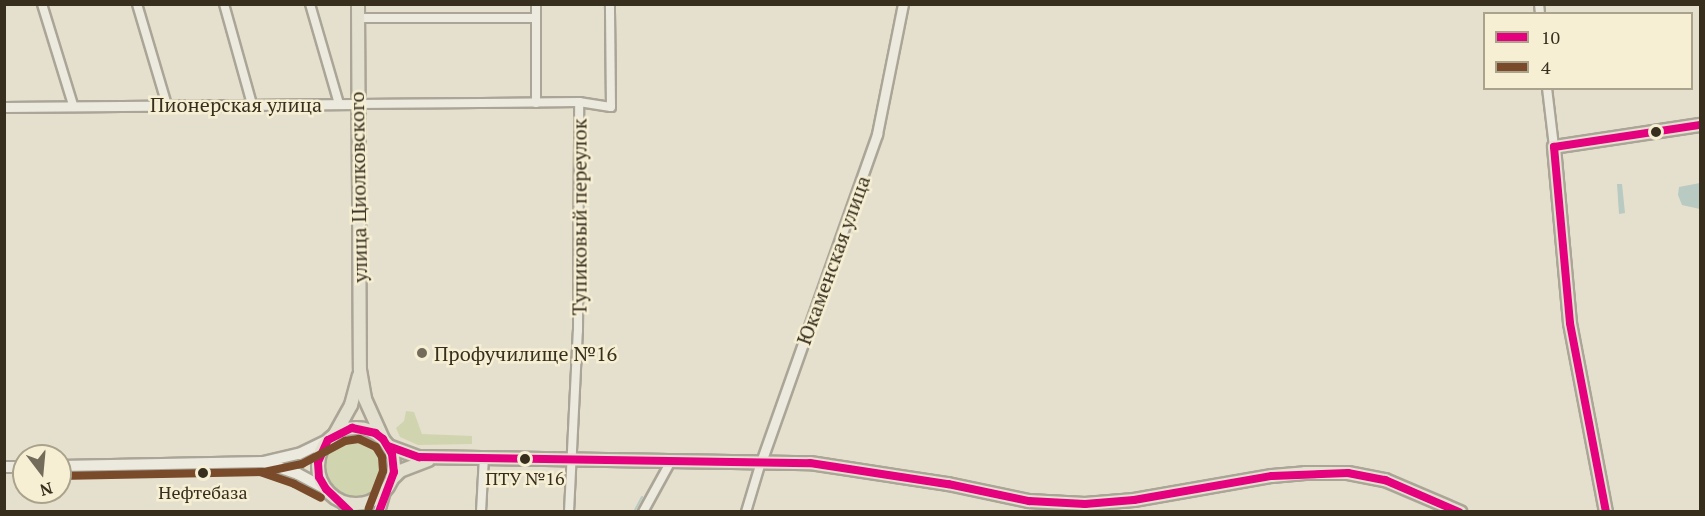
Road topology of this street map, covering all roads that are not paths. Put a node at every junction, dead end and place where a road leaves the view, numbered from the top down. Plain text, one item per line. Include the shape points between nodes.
1 (42, 4) edge
2 (137, 4) edge
3 (224, 4) edge
4 (310, 4) edge
5 (358, 4) edge
6 (536, 4) edge
7 (610, 4) edge
8 (903, 4) edge
9 (358, 18) junction
10 (536, 18) junction
11 (1547, 90) edge
12 (579, 102) junction
13 (536, 103) junction
14 (252, 104) junction
15 (339, 104) junction
16 (357, 104) junction
17 (72, 105) junction
18 (167, 105) junction
19 (4, 107) edge
20 (1701, 125) edge
21 (1554, 147) junction
22 (360, 370) junction
23 (331, 438) junction
24 (386, 442) junction
25 (441, 457) junction
26 (484, 457) junction
27 (571, 459) junction
28 (671, 461) junction
29 (263, 462) junction
30 (761, 462) junction
31 (72, 466) edge
32 (392, 479) junction
33 (326, 489) junction
34 (385, 491) junction
35 (1602, 494) junction
36 (341, 501) junction
37 (351, 512) edge
38 (379, 512) edge
39 (481, 512) edge
40 (569, 512) edge
41 (643, 512) edge
42 (746, 512) edge
43 (1460, 512) edge
44 (1598, 512) edge
45 (1606, 512) edge

1 - 17 street
2 - 18 street
3 - 14 street
4 - 15 street
5 - 9 main road, улица Циолковского
6 - 10 street
7 - 12 street, Пионерская улица via 611,107
8 - 30 street, Юкаменская улица via 877,134
9 - 10 street
9 - 16 main road, улица Циолковского
10 - 13 street
11 - 21 street
12 - 13 street, Пионерская улица
12 - 27 street, Тупиковый переулок via 578,331
13 - 16 street, Пионерская улица
14 - 15 street, Пионерская улица
14 - 18 street, Пионерская улица
15 - 16 street, Пионерская улица
16 - 22 main road, улица Циолковского
17 - 18 street, Пионерская улица
17 - 19 street, Пионерская улица
20 - 21 main road
21 - 35 main road via 1570,323
22 - 23 main road, улица Циолковского via 351,405
22 - 24 main road, улица Циолковского via 365,399
23 - 24 main road via 342,431 361,428
23 - 29 main road via 299,454
23 - 33 main road via 318,462
24 - 25 main road via 410,455
24 - 32 main road via 394,464
25 - 26 main road
25 - 32 main road via 411,465
26 - 27 main road
26 - 39 street
27 - 28 main road
27 - 40 street, Тупиковый переулок
28 - 30 main road
28 - 41 street
29 - 31 main road
29 - 33 main road
30 - 42 street, Юкаменская улица
30 - 43 main road via 810,463 1029,501 1085,504 1134,500 1272,476 1348,473 1385,480
32 - 34 main road
33 - 36 main road
34 - 36 main road via 368,502
34 - 38 main road
35 - 44 main road
35 - 45 main road
36 - 37 main road

